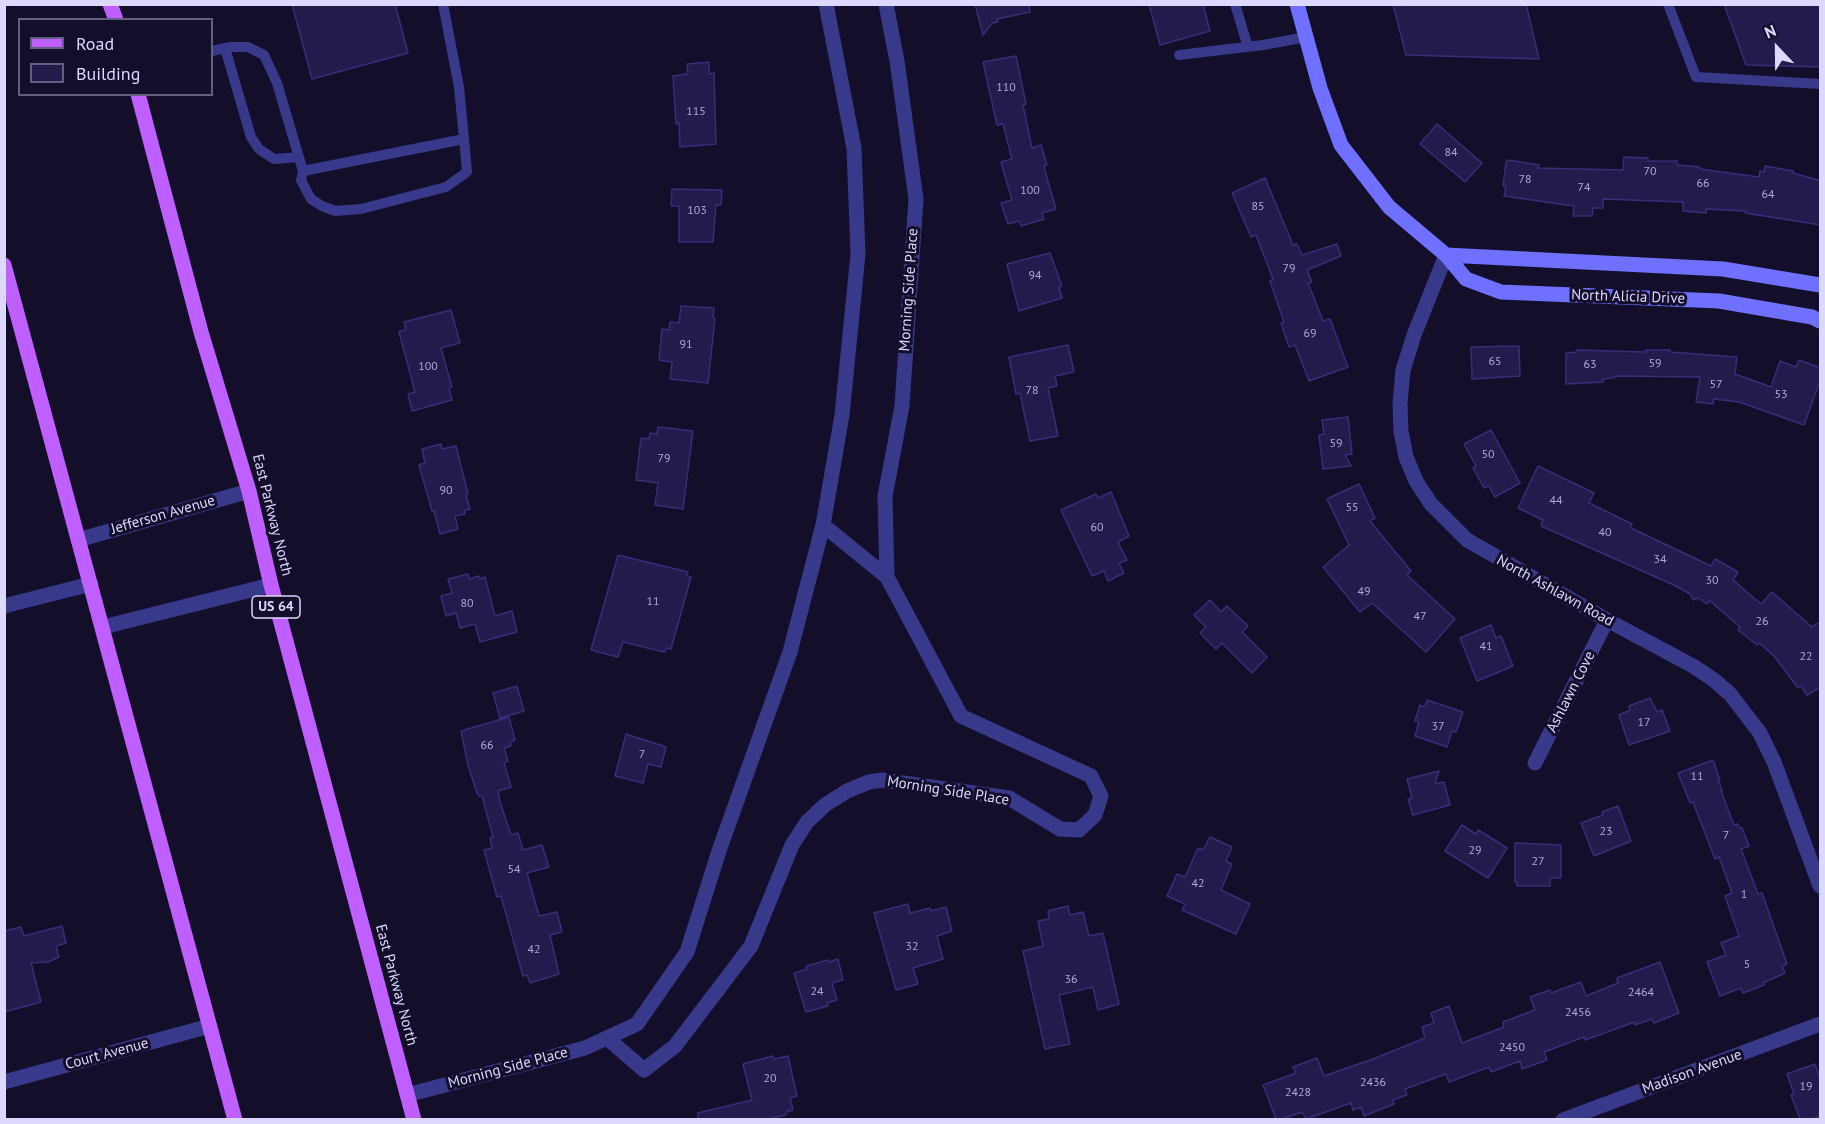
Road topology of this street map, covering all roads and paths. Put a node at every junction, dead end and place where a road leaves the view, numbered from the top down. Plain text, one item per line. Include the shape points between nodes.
1 (443, 4) edge
2 (826, 4) edge
3 (886, 4) edge
4 (1235, 4) edge
5 (1297, 4) edge
6 (1668, 4) edge
7 (1306, 37) junction
8 (1248, 47) junction
9 (225, 48) junction
10 (213, 51) edge
11 (1179, 55) dead end
12 (1821, 84) edge
13 (139, 96) edge
14 (464, 139) junction
15 (299, 157) junction
16 (303, 171) junction
17 (1446, 255) junction
18 (4, 266) edge
19 (1821, 285) edge
20 (1821, 321) edge
21 (249, 491) junction
22 (823, 525) junction
23 (78, 540) junction
24 (887, 577) junction
25 (91, 584) junction
26 (271, 585) junction
27 (4, 606) edge
28 (1607, 620) junction
29 (103, 627) junction
30 (1535, 763) dead end
31 (1821, 886) edge
32 (1821, 1024) edge
33 (210, 1026) junction
34 (607, 1038) junction
35 (4, 1082) edge
36 (407, 1095) junction
37 (235, 1119) edge
38 (414, 1119) edge
39 (1563, 1119) edge

1 - 14 lane via 459,87
2 - 22 street, Morning Side Place via 854,148 858,254 842,415
3 - 24 street, Morning Side Place via 916,199 902,406 885,496
4 - 8 lane
5 - 7 main road, North Alicia Drive
6 - 12 lane via 1696,77
7 - 8 lane
7 - 17 main road, North Alicia Drive via 1341,145 1389,207
8 - 11 lane
9 - 10 lane
9 - 15 lane via 248,47 264,55 277,83
9 - 15 lane via 250,137 274,159
13 - 21 main road, East Parkway North / US 64 via 201,332
14 - 16 lane
14 - 16 lane via 466,172 446,187 361,209 335,211 311,199 301,180
15 - 16 lane
17 - 19 main road via 1722,268
17 - 20 main road, North Alicia Drive via 1466,279 1501,292 1719,301
17 - 28 street, North Ashlawn Road via 1403,370 1401,431 1416,482 1431,504 1467,540
18 - 23 main road
21 - 23 street, Jefferson Avenue
21 - 26 main road, East Parkway North / US 64
22 - 24 street, Morning Side Place
22 - 34 street, Morning Side Place via 790,652 687,952 637,1024
23 - 25 main road
24 - 34 street, Morning Side Place via 961,716 1091,776 1101,796 1095,815 1079,830 1060,829 1009,798 882,780 847,791 807,822 792,845 751,946 675,1046 644,1071
25 - 27 street
25 - 29 main road
26 - 29 street
26 - 36 main road, East Parkway North / US 64
28 - 30 street, Ashlawn Cove
28 - 31 street, North Ashlawn Road via 1693,666 1714,680 1744,710 1774,762
29 - 33 main road
32 - 39 street, Madison Avenue
33 - 35 street, Court Avenue
33 - 37 main road
34 - 36 street, Morning Side Place via 585,1048
36 - 38 main road, East Parkway North / US 64

